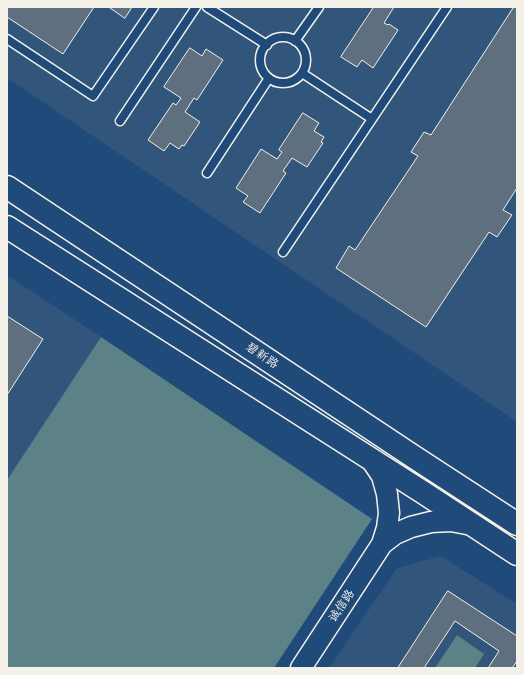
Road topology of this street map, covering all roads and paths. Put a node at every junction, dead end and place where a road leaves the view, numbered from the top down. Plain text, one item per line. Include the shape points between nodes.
1 (154, 7) edge
2 (196, 7) edge
3 (207, 7) edge
4 (318, 7) edge
5 (447, 7) edge
6 (7, 39) edge
7 (295, 41) junction
8 (267, 44) junction
9 (302, 73) junction
10 (269, 78) junction
11 (372, 119) junction
12 (120, 121) dead end
13 (207, 173) dead end
14 (7, 187) edge
15 (7, 227) edge
16 (283, 252) dead end
17 (370, 458) junction
18 (517, 524) edge
19 (472, 525) junction
20 (382, 544) junction
21 (517, 554) edge
22 (301, 668) edge

1 - 6 lane via 94,96
2 - 12 lane
3 - 8 lane
4 - 7 lane
5 - 11 lane
7 - 8 lane via 280,38
7 - 9 lane via 306,59
8 - 10 lane via 260,58 264,73
9 - 10 lane via 290,82 276,82
9 - 11 lane
10 - 13 lane
11 - 16 lane
14 - 18 main road, 碧新路
15 - 17 main road
17 - 19 main road
17 - 20 street, 诚信路 via 382,476 387,494 389,513
19 - 20 street, 诚信路 via 451,521 431,522 395,534
19 - 21 main road
20 - 22 street, 诚信路

